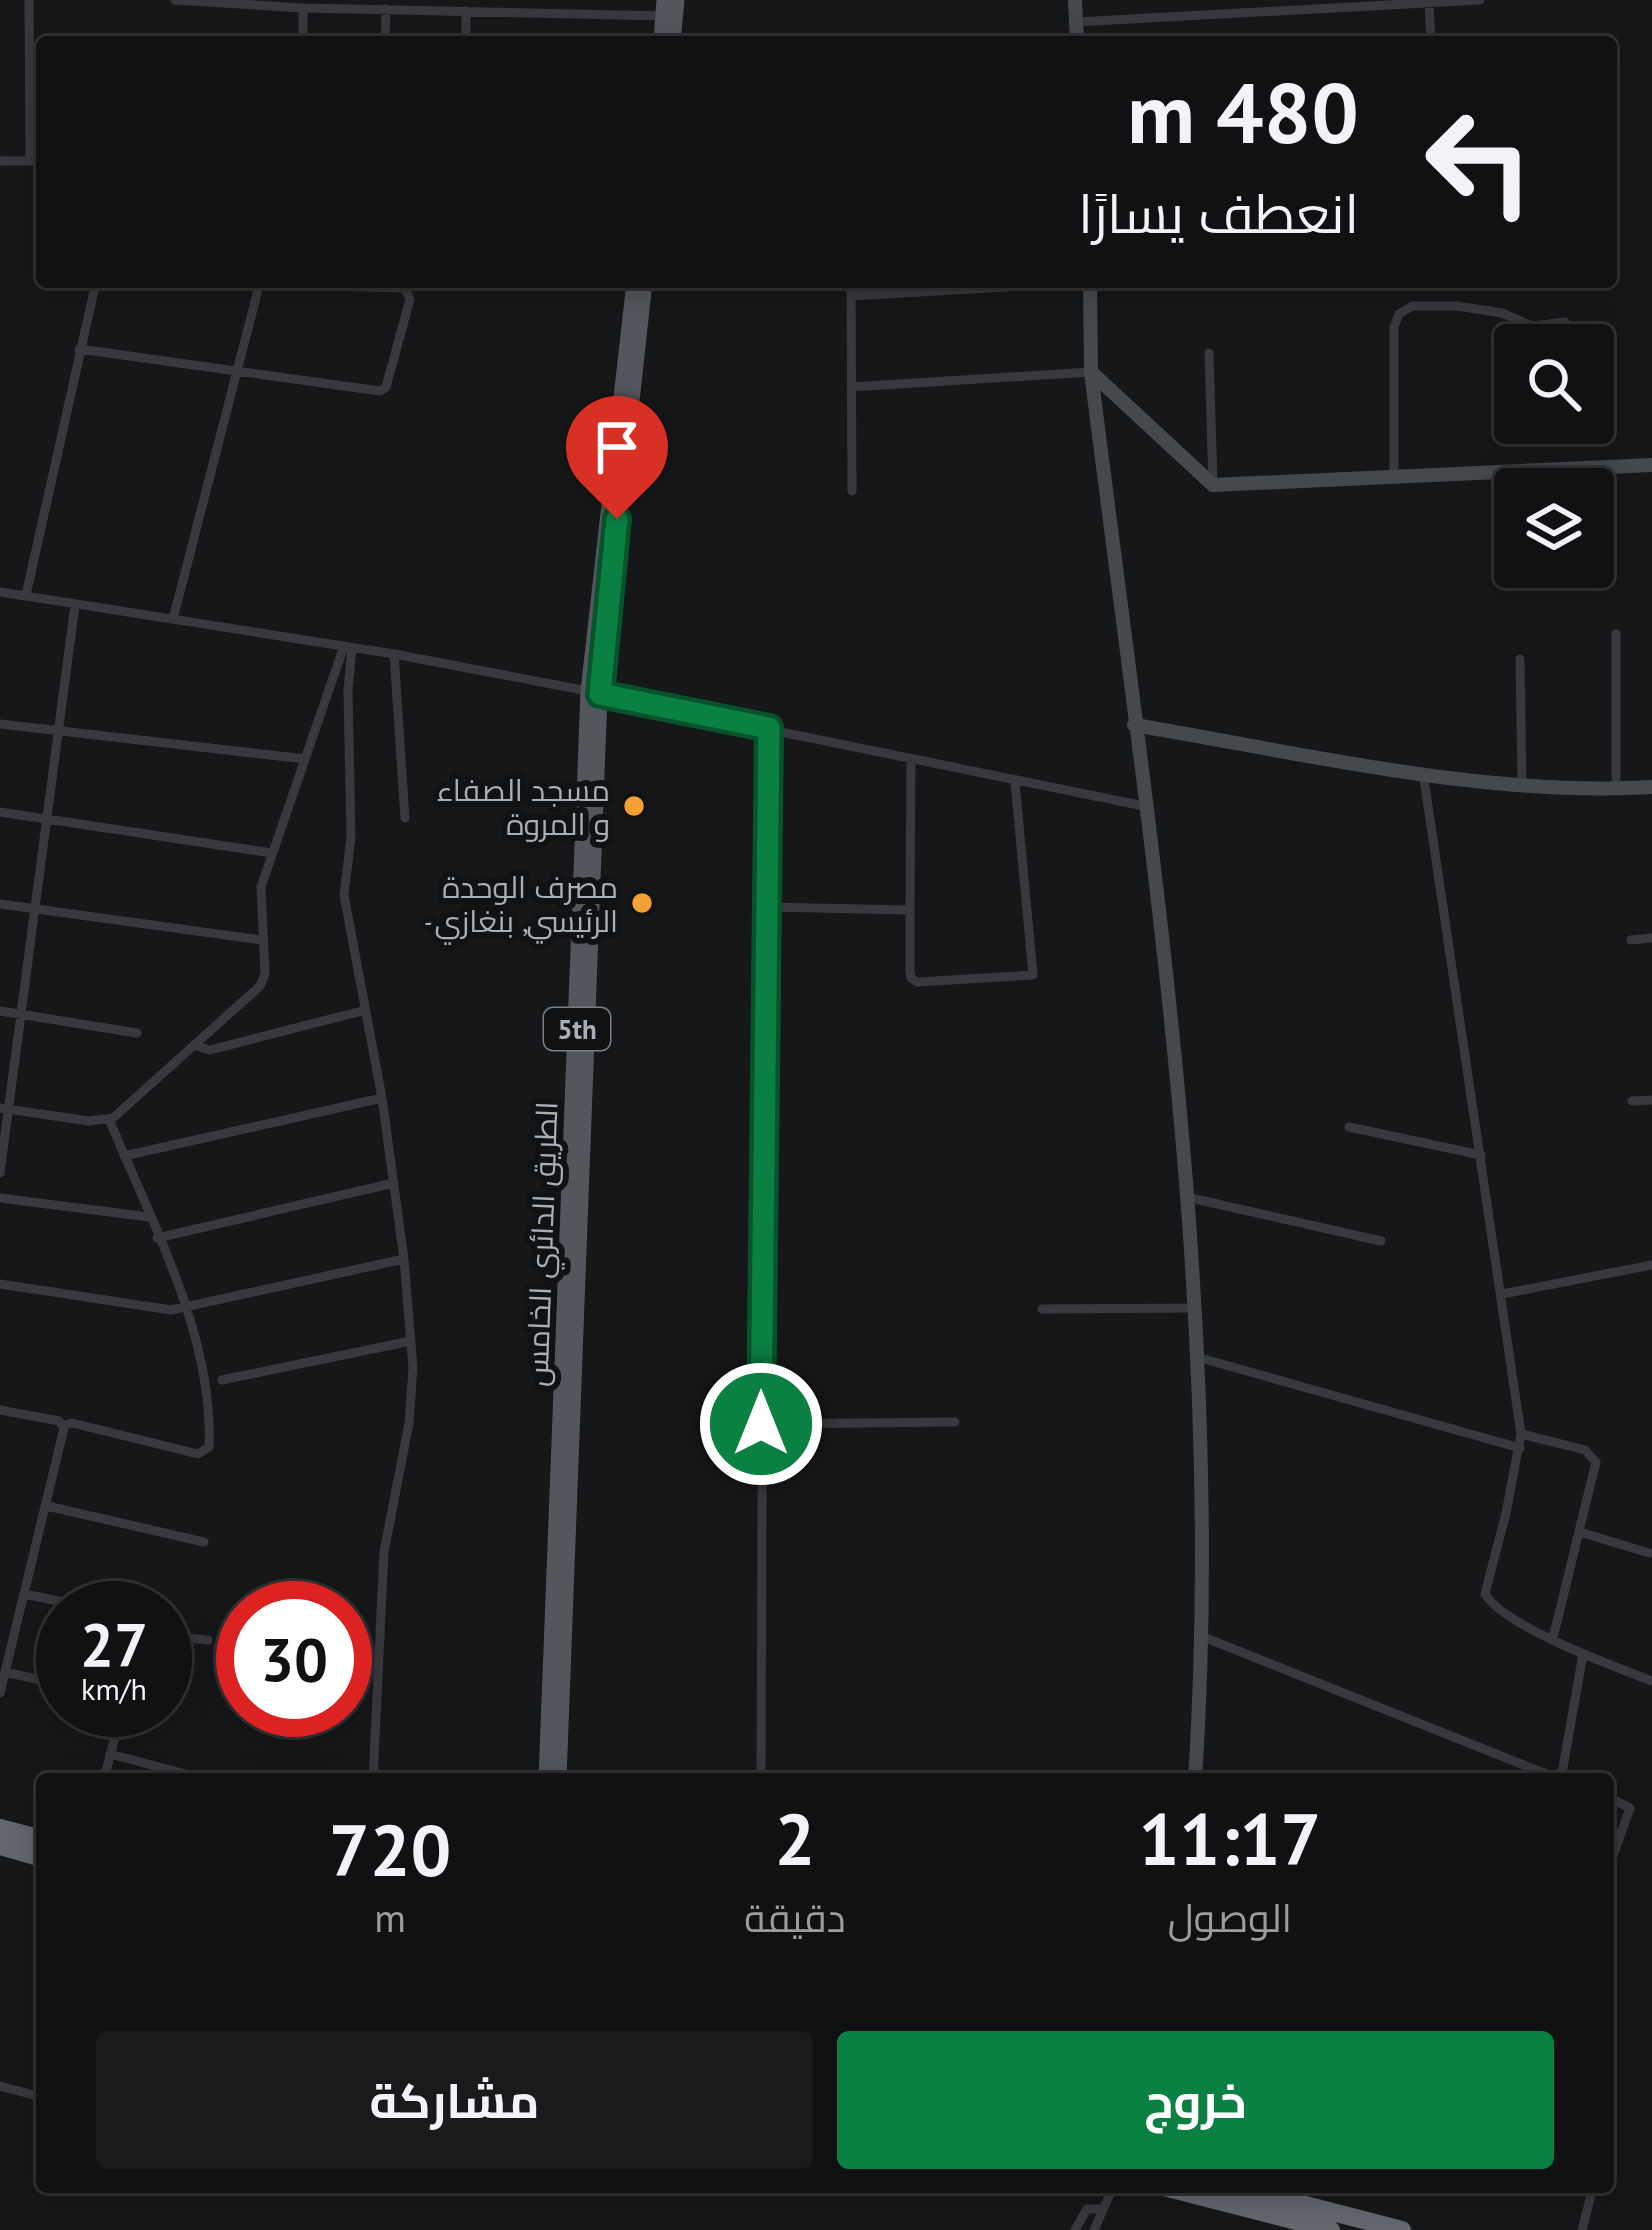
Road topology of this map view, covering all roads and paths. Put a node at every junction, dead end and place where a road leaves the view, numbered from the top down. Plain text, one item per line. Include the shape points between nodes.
1 (29, 0) edge
2 (175, 0) edge
3 (676, 0) edge
4 (1075, 0) edge
5 (1480, 0) edge
6 (1430, 3) edge
7 (303, 8) junction
8 (664, 8) edge
9 (386, 9) junction
10 (466, 11) junction
11 (1076, 22) junction
12 (303, 36) edge
13 (386, 36) edge
14 (466, 36) edge
15 (673, 36) edge
16 (1077, 36) edge
17 (1431, 36) edge
18 (0, 161) edge
19 (36, 161) edge
20 (94, 288) edge
21 (259, 288) edge
22 (404, 288) edge
23 (633, 288) edge
24 (644, 288) edge
25 (851, 288) edge
26 (988, 288) edge
27 (1090, 288) edge
28 (851, 296) junction
29 (1565, 322) dead end
30 (79, 350) junction
31 (1210, 352) dead end
32 (1090, 372) junction
33 (235, 374) junction
34 (851, 388) junction
35 (1652, 465) edge
36 (1394, 478) junction
37 (1214, 485) junction
38 (852, 491) dead end
39 (0, 592) edge
40 (26, 595) junction
41 (76, 605) junction
42 (173, 620) junction
43 (1616, 634) dead end
44 (348, 646) junction
45 (394, 654) junction
46 (1520, 659) dead end
47 (594, 693) junction
48 (0, 724) edge
49 (1134, 724) junction
50 (769, 728) junction
51 (58, 732) junction
52 (305, 759) junction
53 (911, 759) junction
54 (1423, 772) junction
55 (1015, 782) junction
56 (1522, 787) junction
57 (1652, 787) edge
58 (1616, 789) junction
59 (1144, 806) junction
60 (0, 812) edge
61 (46, 818) junction
62 (405, 818) dead end
63 (272, 853) junction
64 (0, 904) edge
65 (767, 907) junction
66 (34, 909) junction
67 (910, 910) junction
68 (1652, 938) edge
69 (262, 940) junction
70 (1630, 940) dead end
71 (366, 1010) junction
72 (0, 1011) edge
73 (22, 1014) junction
74 (137, 1033) dead end
75 (196, 1046) junction
76 (382, 1097) junction
77 (1652, 1100) edge
78 (1632, 1101) dead end
79 (4, 1109) edge
80 (110, 1119) junction
81 (1349, 1127) dead end
82 (1481, 1155) junction
83 (124, 1156) junction
84 (0, 1174) edge
85 (394, 1183) junction
86 (1186, 1197) junction
87 (0, 1198) edge
88 (149, 1217) junction
89 (158, 1238) junction
90 (1381, 1241) dead end
91 (404, 1258) junction
92 (1652, 1264) edge
93 (0, 1284) edge
94 (1502, 1294) junction
95 (185, 1307) junction
96 (1193, 1308) junction
97 (1042, 1310) dead end
98 (411, 1340) junction
99 (1197, 1357) junction
100 (222, 1380) dead end
101 (0, 1410) edge
102 (955, 1422) dead end
103 (761, 1424) junction
104 (64, 1425) junction
105 (1521, 1434) junction
106 (1520, 1448) junction
107 (564, 1467) junction
108 (47, 1507) junction
109 (1580, 1532) junction
110 (204, 1542) dead end
111 (1649, 1553) dead end
112 (25, 1594) junction
113 (36, 1596) edge
114 (1202, 1636) junction
115 (192, 1639) edge
116 (1553, 1639) junction
117 (208, 1640) dead end
118 (1583, 1654) junction
119 (5, 1672) junction
120 (36, 1679) edge
121 (1652, 1681) edge
122 (0, 1693) edge
123 (115, 1737) edge
124 (110, 1754) junction
125 (105, 1773) edge
126 (182, 1773) edge
127 (373, 1773) edge
128 (546, 1773) edge
129 (559, 1773) edge
130 (761, 1773) edge
131 (1196, 1773) edge
132 (1542, 1773) edge
133 (1555, 1773) edge
134 (1614, 1800) edge
135 (0, 1828) edge
136 (36, 1837) edge
137 (0, 1846) edge
138 (1614, 1853) edge
139 (36, 1856) edge
140 (0, 2086) edge
141 (36, 2095) edge
142 (1110, 2193) edge
143 (1187, 2193) edge
144 (1259, 2193) edge
145 (1592, 2193) edge
146 (1103, 2209) junction
147 (1075, 2230) edge
148 (1094, 2230) edge
149 (1330, 2230) edge
150 (1402, 2230) edge
151 (1582, 2230) edge

1 - 19 street
2 - 7 street
3 - 15 main road
4 - 11 main road
5 - 6 street
6 - 11 street
6 - 17 street
7 - 9 street
7 - 12 street
8 - 10 street
9 - 10 street
9 - 13 street
10 - 14 street
11 - 16 main road
18 - 19 street
20 - 30 street
21 - 33 street
22 - 33 street via 410,299 380,391
23 - 47 main road, الطريق الدائري الخامس / 5th
24 - 47 main road, الطريق الدائري الخامس / 5th
25 - 28 street
26 - 28 street
27 - 32 main road
28 - 34 street
29 - 36 street via 1532,326 1457,306 1399,314
30 - 33 street
30 - 40 street
31 - 37 street
32 - 34 street
32 - 37 main road
32 - 49 main road
33 - 42 street
34 - 38 street
35 - 36 main road
36 - 37 main road
39 - 40 street
40 - 41 street
41 - 42 street
41 - 51 street
42 - 44 street
43 - 58 street
44 - 45 street
44 - 52 street
44 - 71 street via 344,895
45 - 47 street
45 - 62 street
46 - 56 street
47 - 50 street
47 - 107 main road, الطريق الدائري الخامس / 5th
48 - 51 street
49 - 54 main road
49 - 59 main road
50 - 53 street
50 - 65 street
51 - 52 street
51 - 61 street
52 - 63 street
53 - 55 street
53 - 67 street
54 - 56 main road
54 - 82 street
55 - 59 street
55 - 67 street via 1034,975 917,982
56 - 58 main road
57 - 58 main road
59 - 86 main road
60 - 61 street
61 - 63 street
61 - 66 street
63 - 69 street via 261,887
64 - 66 street
65 - 67 street
65 - 103 street
66 - 69 street
66 - 73 street
68 - 70 street
69 - 75 street via 260,986
71 - 75 street via 209,1050
71 - 76 street
72 - 73 street
73 - 74 street
73 - 79 street
75 - 80 street
76 - 83 street
76 - 85 street
77 - 78 street
79 - 80 street
79 - 84 street
80 - 83 street
81 - 82 street
82 - 94 street
83 - 88 street
85 - 89 street
85 - 91 street
86 - 90 street
86 - 96 main road
87 - 88 street
88 - 89 street
89 - 95 street
91 - 95 street
91 - 98 street
92 - 94 street
93 - 95 street via 155,1310
94 - 105 street
95 - 104 street via 208,1388 207,1450
96 - 97 street
96 - 99 main road
98 - 100 street
98 - 127 street via 409,1423 384,1552
99 - 106 street
99 - 114 main road
101 - 104 street
102 - 103 street
103 - 130 street
104 - 108 street
105 - 106 street
105 - 109 street via 1595,1459
106 - 116 street via 1485,1594
107 - 128 main road, الطريق الدائري الخامس / 5th
107 - 129 main road, الطريق الدائري الخامس / 5th
108 - 110 street
108 - 112 street
109 - 111 street
109 - 116 street
112 - 113 street
112 - 119 street
114 - 131 main road
114 - 132 street
115 - 117 street
116 - 118 street
118 - 121 street
118 - 133 street
119 - 120 street
119 - 122 street
123 - 124 street
124 - 125 street
124 - 126 street
134 - 138 street via 1630,1808
135 - 136 highway
137 - 139 highway
140 - 141 street
142 - 146 street
143 - 149 highway
144 - 150 highway
145 - 151 street
146 - 147 street via 1088,2209
146 - 148 street

